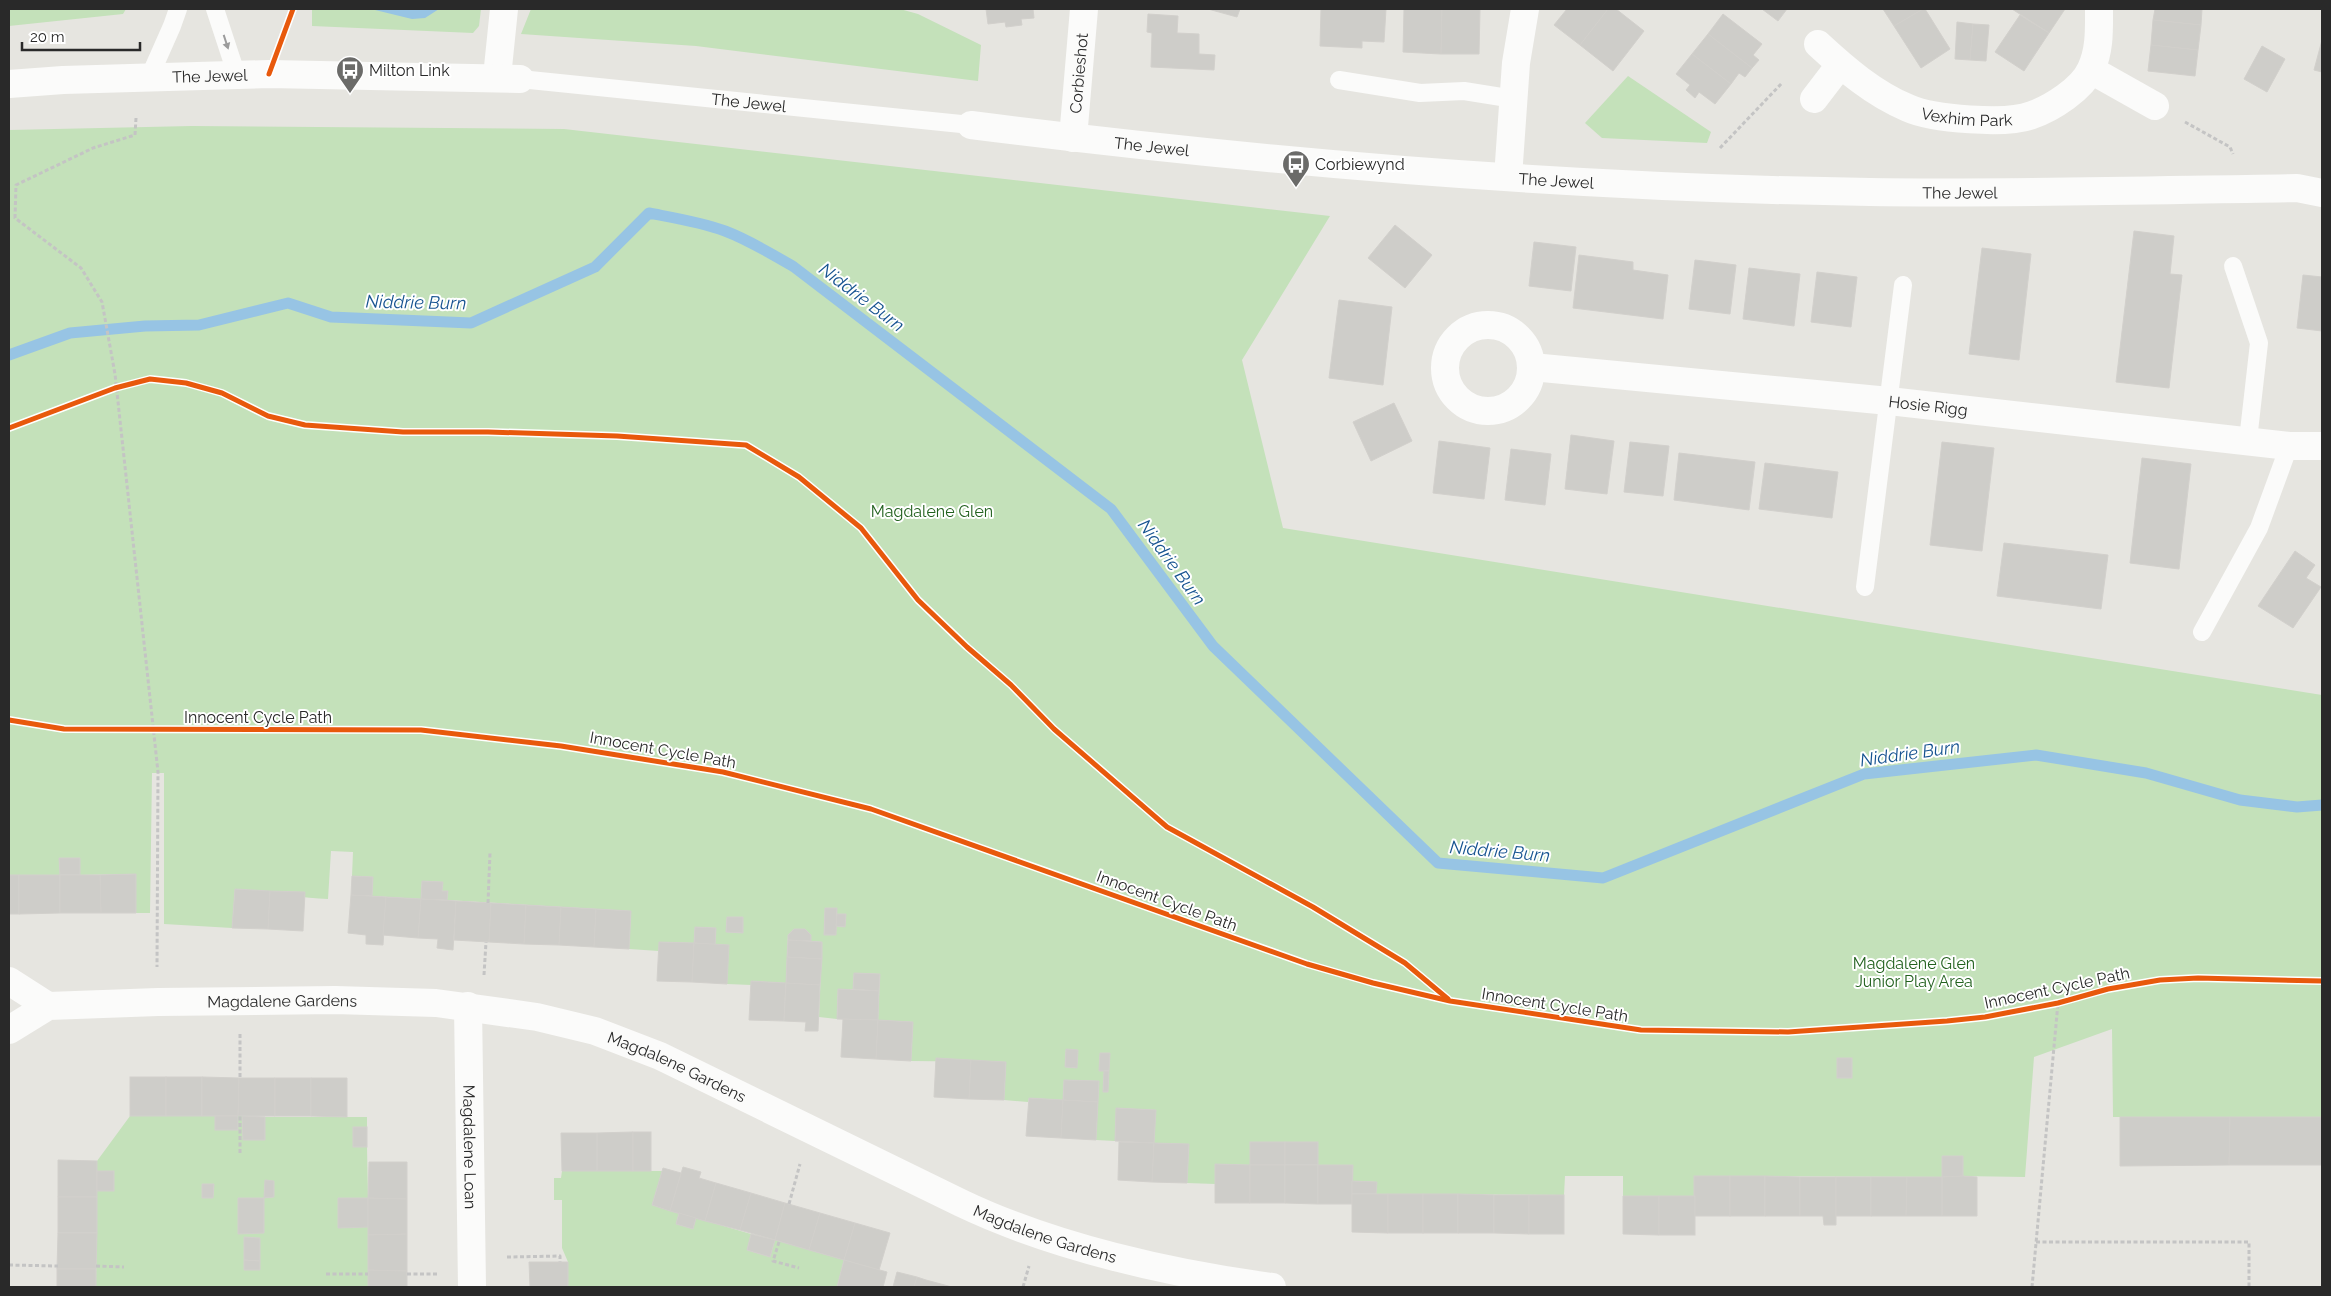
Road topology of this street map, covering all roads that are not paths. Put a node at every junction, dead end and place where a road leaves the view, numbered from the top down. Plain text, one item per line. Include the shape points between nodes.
1 (178, 9) edge
2 (215, 9) edge
3 (504, 9) edge
4 (1084, 9) edge
5 (1525, 9) edge
6 (2100, 9) edge
7 (1818, 44) road end
8 (1840, 65) junction
9 (2091, 70) junction
10 (237, 76) junction
11 (149, 78) junction
12 (509, 78) junction
13 (1339, 80) dead end
14 (9, 84) edge
15 (1514, 99) junction
16 (1814, 99) dead end
17 (2155, 106) road end
18 (971, 126) joint
19 (1073, 138) junction
20 (1508, 178) junction
21 (2322, 179) edge
22 (2310, 190) edge
23 (2233, 266) dead end
24 (1903, 285) dead end
25 (1532, 367) dead end
26 (1889, 401) junction
27 (2248, 440) junction
28 (2289, 446) junction
29 (2322, 446) edge
30 (1865, 587) dead end
31 (2202, 632) dead end
32 (9, 981) edge
33 (48, 1006) junction
34 (468, 1006) junction
35 (9, 1030) edge
36 (472, 1287) edge
37 (1272, 1287) edge

1 - 11 lane
2 -> 10 lane
3 - 12 street
4 - 19 street, Corbieshot
5 - 15 street
6 - 9 street, Vexhim Park via 2099,38
7 - 8 street, Vexhim Park
8 - 9 street, Vexhim Park via 1883,96 1910,109 1938,117 1991,120 2031,116 2070,95
8 - 16 street
9 - 17 street
10 - 11 street, The Jewel
10 - 12 street, The Jewel
11 - 14 street, The Jewel
12 - 18 lane, The Jewel
13 - 15 lane via 1420,93 1464,90
15 - 20 street
18 - 19 street, The Jewel
19 - 20 street, The Jewel via 1378,170
20 - 22 street, The Jewel via 1869,192
21 - 22 street, The Jewel
23 - 27 lane via 2259,343
24 - 26 lane
25 - 26 street, Hosie Rigg
26 - 27 street, Hosie Rigg
26 - 30 lane
27 - 28 street, Hosie Rigg
28 - 29 street, Hosie Rigg
28 - 31 lane via 2259,528
32 - 33 street
33 - 34 street, Magdalene Gardens via 335,1000
33 - 35 street, Magdalene Gardens
34 - 36 street, Magdalene Loan
34 - 37 street, Magdalene Gardens via 556,1021 668,1059 1011,1225 1186,1273

